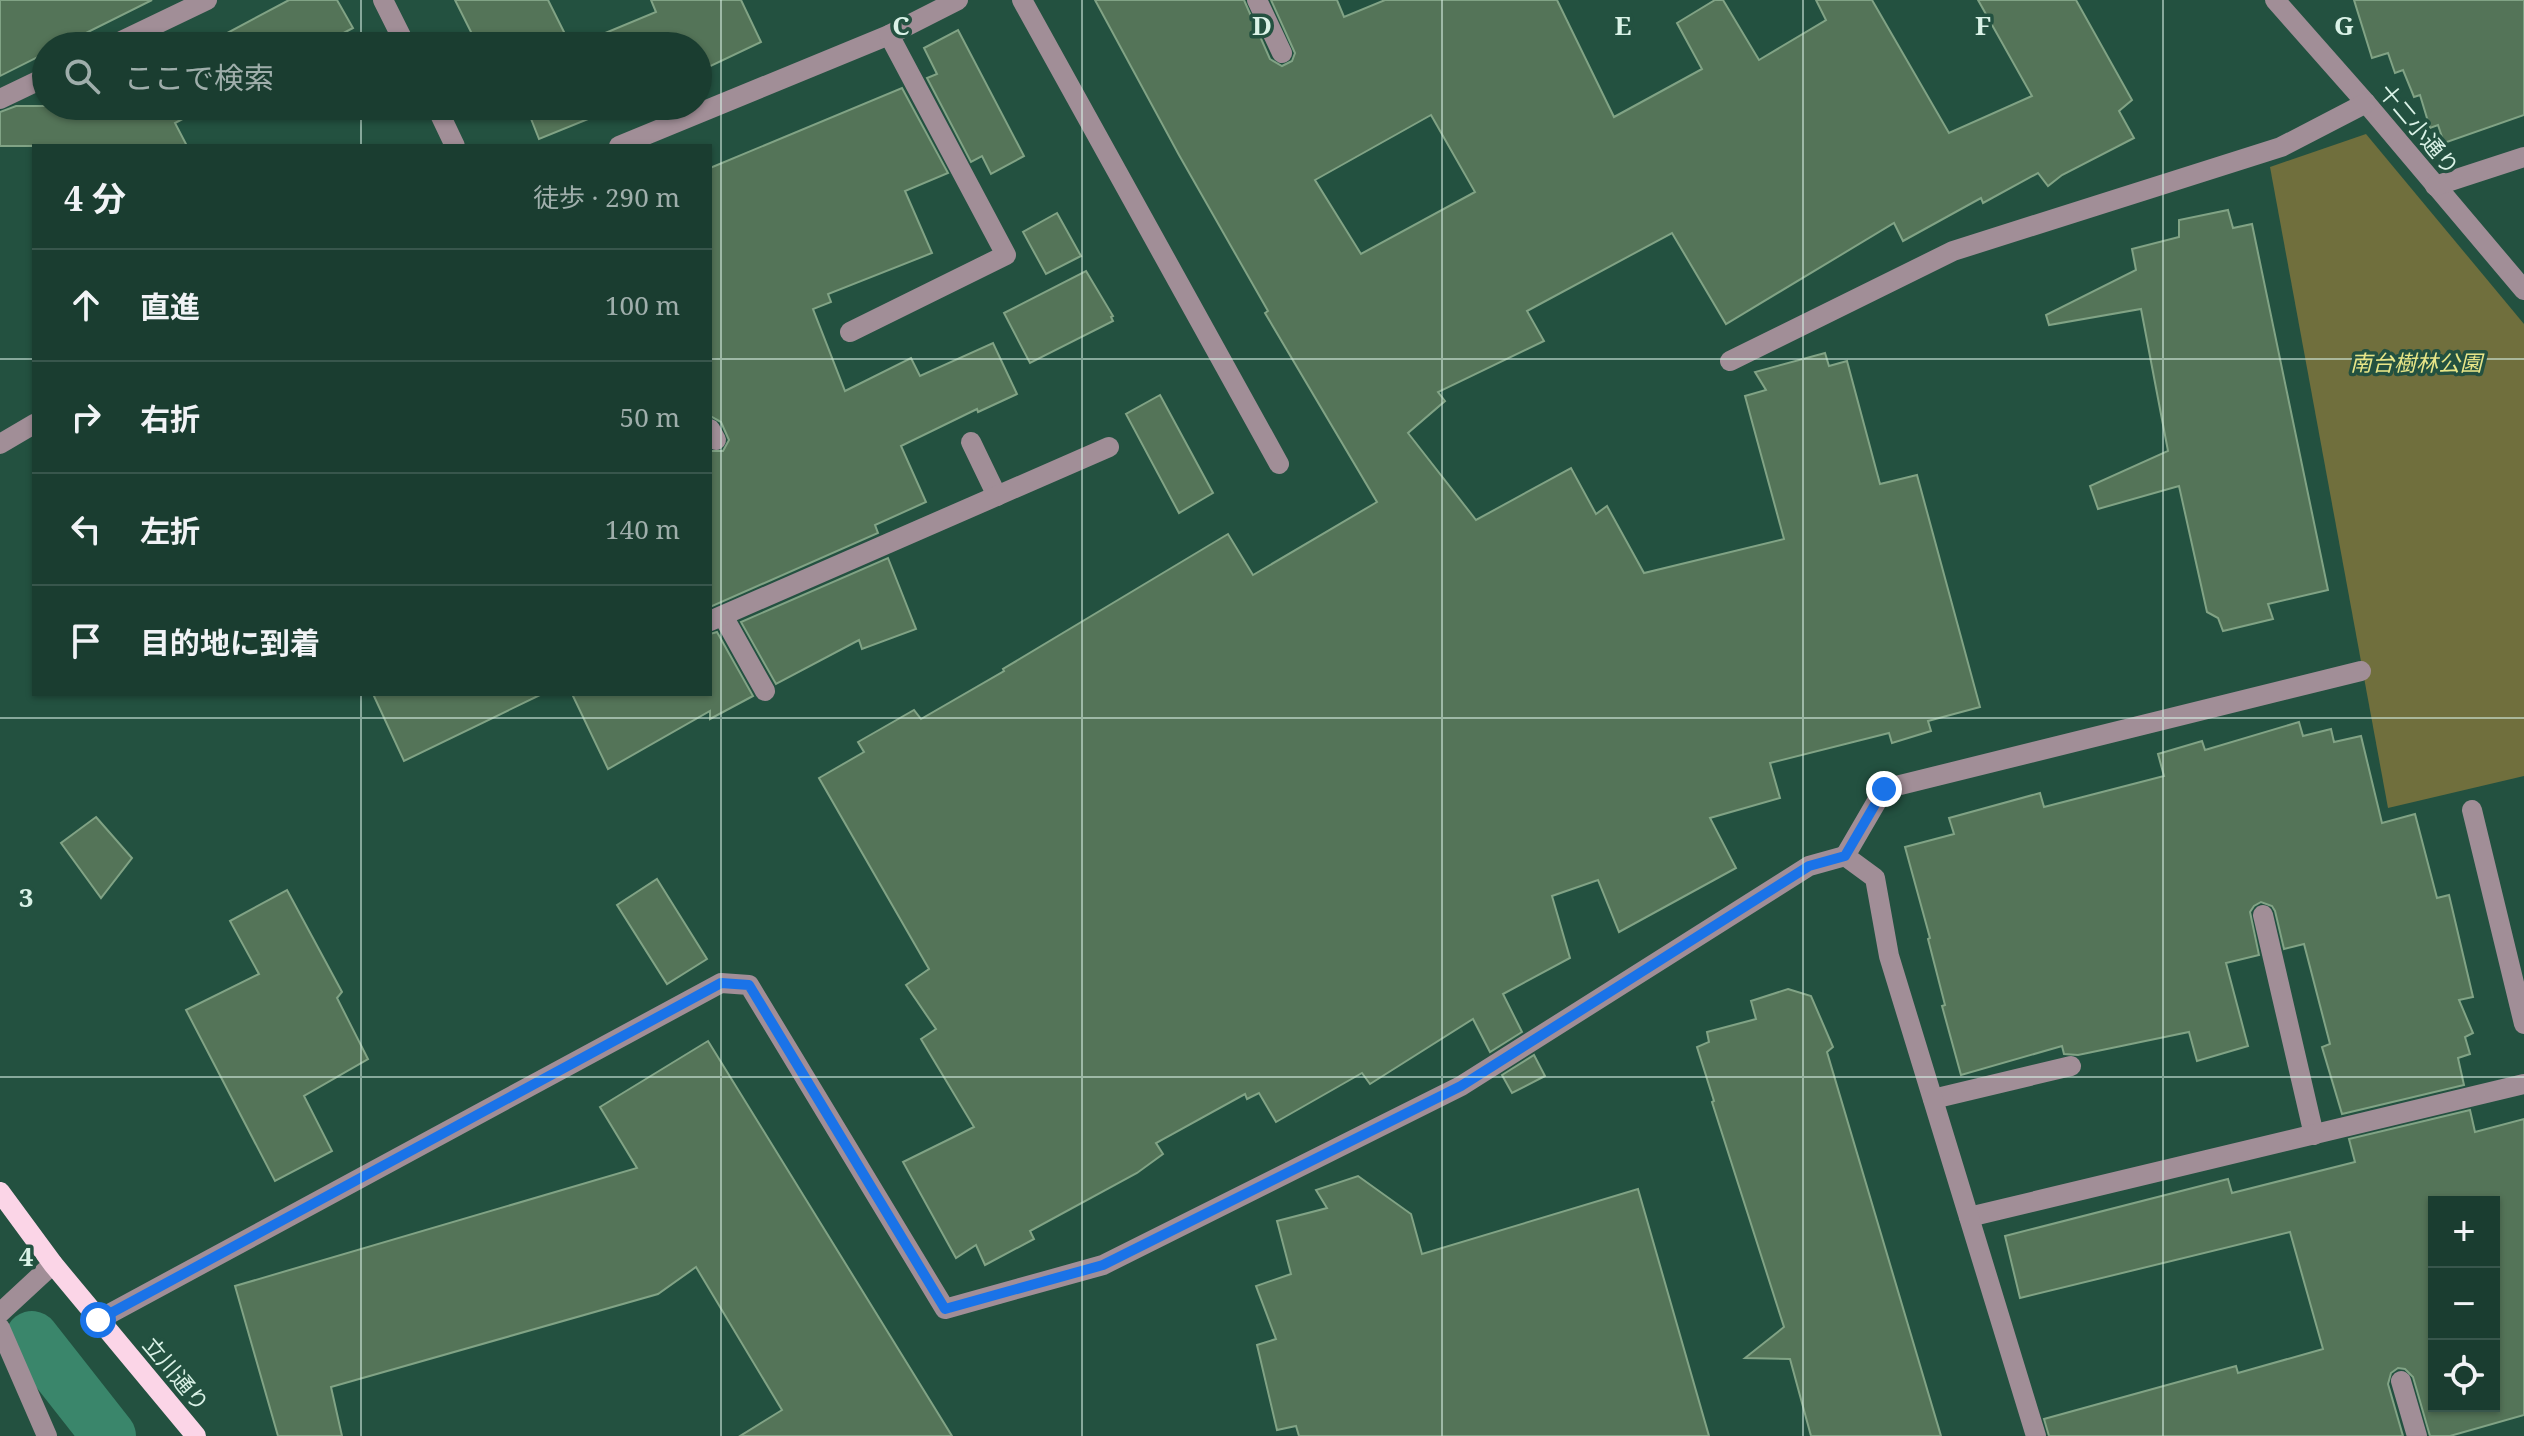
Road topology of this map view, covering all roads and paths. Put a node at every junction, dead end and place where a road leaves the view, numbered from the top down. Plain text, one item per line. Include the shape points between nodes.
1 (207, 0) edge
2 (383, 0) edge
3 (958, 0) edge
4 (1022, 0) edge
5 (1257, 0) edge
6 (2275, 0) edge
7 (140, 32) edge
8 (399, 32) edge
9 (889, 35) junction
10 (1282, 53) dead end
11 (32, 84) edge
12 (0, 99) edge
13 (2366, 103) junction
14 (712, 108) edge
15 (443, 120) edge
16 (682, 120) edge
17 (454, 144) edge
18 (624, 144) edge
19 (2524, 157) edge
20 (2435, 186) junction
21 (2524, 290) edge
22 (850, 332) dead end
23 (1730, 361) dead end
24 (32, 425) edge
25 (971, 442) dead end
26 (0, 444) edge
27 (1109, 447) dead end
28 (1279, 464) dead end
29 (997, 496) junction
30 (717, 618) edge
31 (2361, 671) dead end
32 (765, 691) dead end
33 (2472, 810) dead end
34 (1845, 856) junction
35 (2263, 915) dead end
36 (2524, 1024) edge
37 (2071, 1066) dead end
38 (2524, 1084) edge
39 (1933, 1099) junction
40 (2314, 1135) junction
41 (0, 1192) edge
42 (1969, 1217) junction
43 (53, 1264) junction
44 (0, 1313) edge
45 (98, 1320) junction
46 (0, 1328) edge
47 (2401, 1381) dead end
48 (47, 1436) edge
49 (196, 1436) edge
50 (2036, 1436) edge
51 (2417, 1436) edge

1 - 7 street
2 - 8 street
3 - 9 street
4 - 28 street
5 - 10 street
6 - 13 street, 十二小通り
9 - 14 street
9 - 22 street via 1006,255
11 - 12 street
13 - 20 street, 十二小通り
13 - 23 street via 2281,147 1953,251
15 - 17 street
16 - 18 street
19 - 20 street
20 - 21 street, 十二小通り
24 - 26 street
25 - 29 street
27 - 29 street
29 - 30 street
30 - 32 street
31 - 34 street via 1884,789
33 - 36 street
34 - 39 street via 1875,878 1889,956
34 - 45 street via 1809,866 1420,1107 1103,1265 945,1309 749,985 721,983
35 - 40 street
37 - 39 street
38 - 40 street
39 - 42 street
40 - 42 street
41 - 43 main road, 立川通り
42 - 50 street
43 - 44 street
43 - 45 main road, 立川通り
45 - 49 main road, 立川通り
46 - 48 street
47 - 51 street

